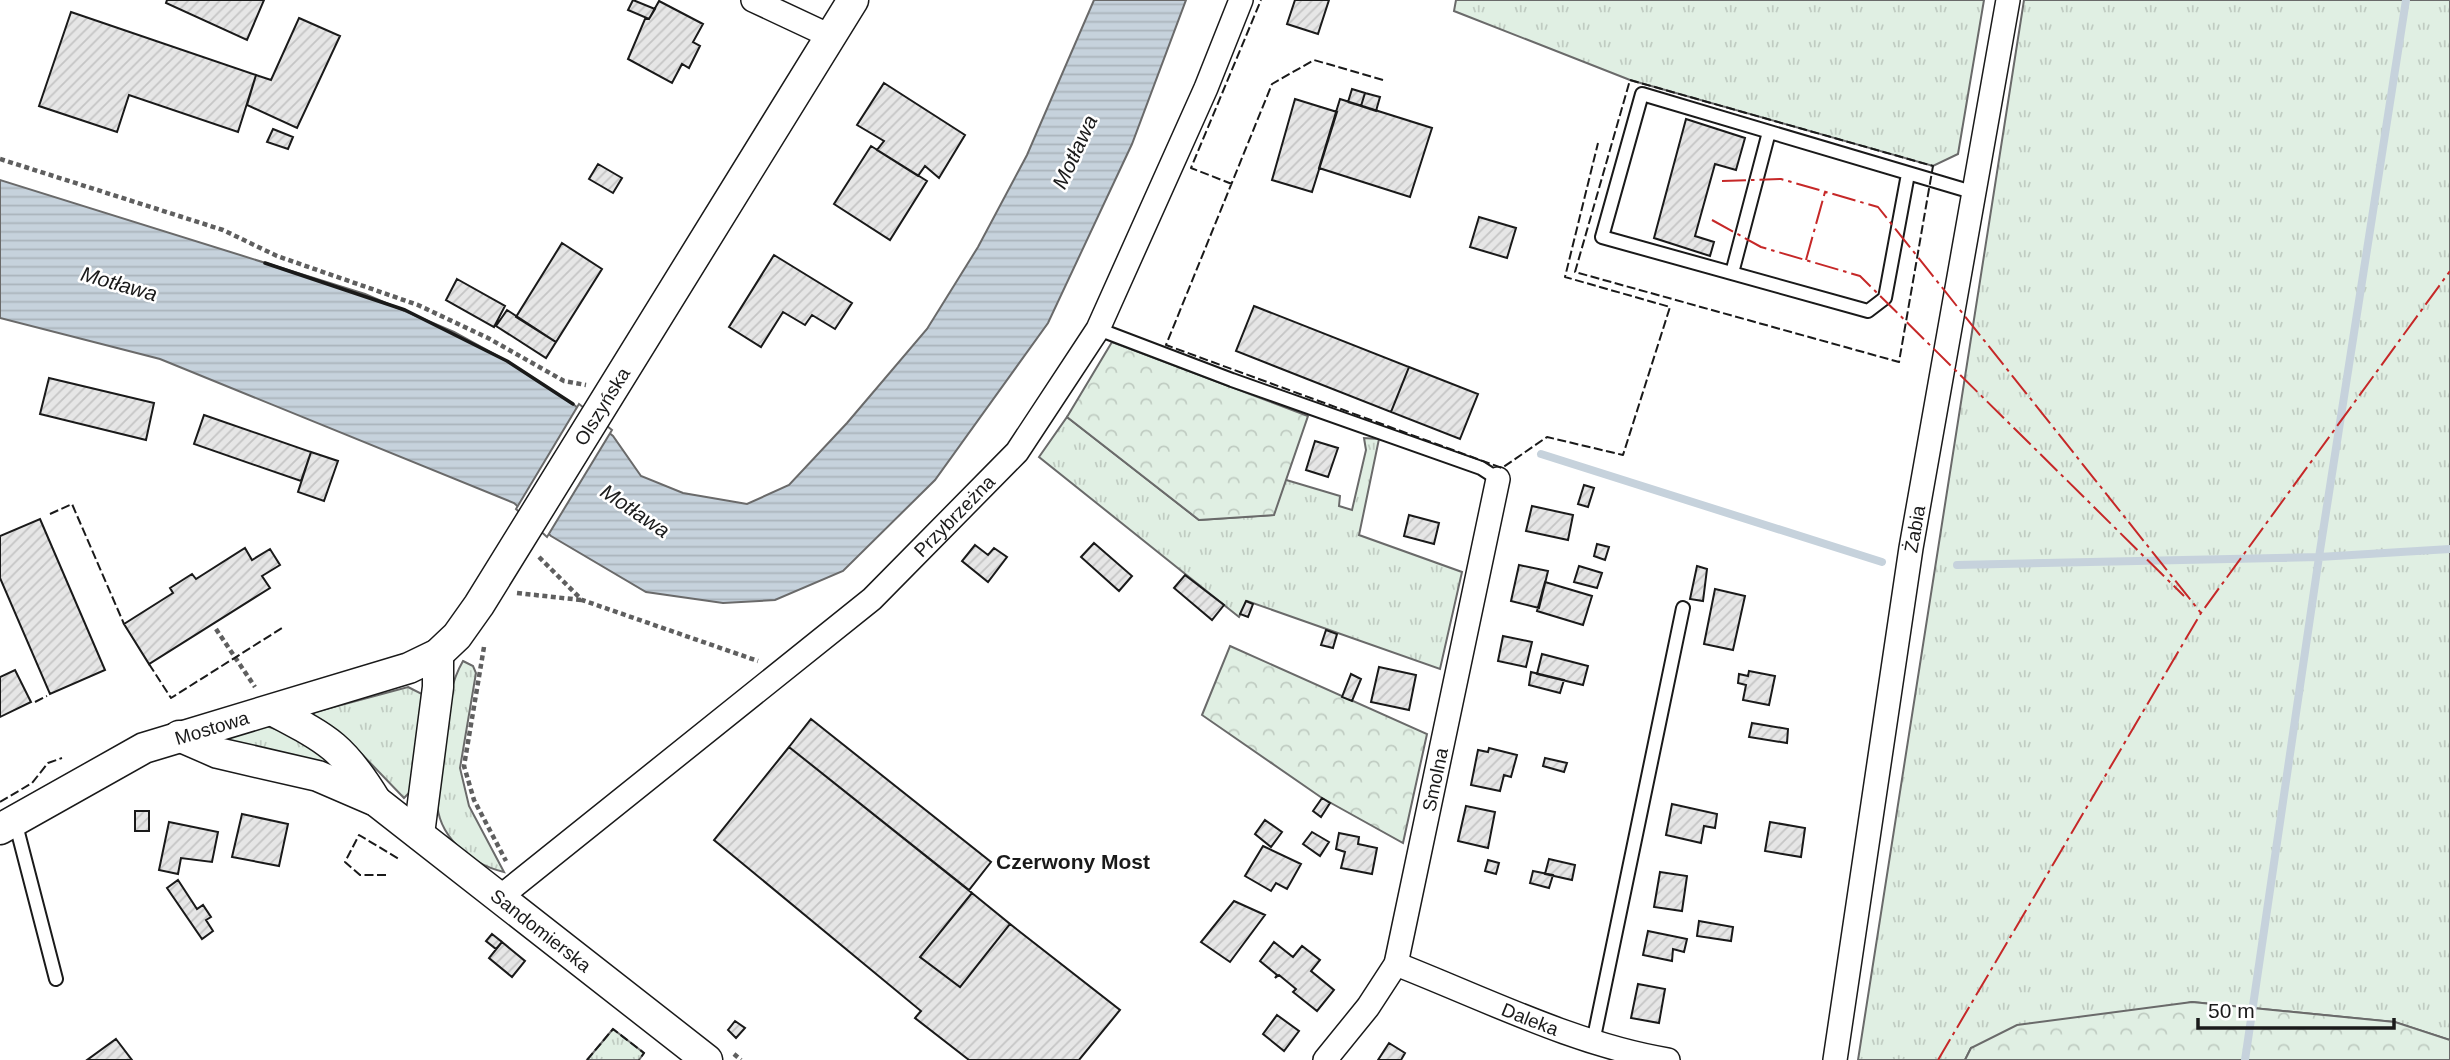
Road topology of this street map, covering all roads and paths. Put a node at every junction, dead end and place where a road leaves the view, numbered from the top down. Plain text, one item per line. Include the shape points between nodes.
1 (753, 0) edge
2 (853, 0) edge
3 (1241, 0) edge
4 (2008, 0) edge
5 (832, 37) junction
6 (1769, 132) junction
7 (0, 159) edge
8 (1908, 174) junction
9 (1972, 192) junction
10 (1732, 273) junction
11 (1098, 329) junction
12 (605, 402) junction
13 (1498, 479) joint
14 (528, 545) junction
15 (516, 582) dead end
16 (582, 600) junction
17 (1683, 608) dead end
18 (216, 629) dead end
19 (485, 645) dead end
20 (438, 654) junction
21 (784, 669) junction
22 (267, 702) junction
23 (179, 736) junction
24 (376, 801) junction
25 (7, 825) edge
26 (419, 834) junction
27 (509, 889) junction
28 (1396, 964) junction
29 (55, 979) dead end
30 (1593, 1042) junction
31 (696, 1057) edge
32 (1325, 1060) edge
33 (1668, 1060) edge
34 (1835, 1060) edge

1 - 5 street
2 - 5 street, Olszyńska
3 - 11 street, Przybrzeżna
4 - 9 street, Żabia
5 - 12 street, Olszyńska
6 - 8 lane
6 - 10 lane
6 - 10 lane via 1642,94 1602,237
7 - 12 path via 223,230 276,256 418,305 564,381 585,384
8 - 9 lane
8 - 10 lane via 1885,298 1868,311
9 - 34 street, Żabia via 1911,548
11 - 13 lane via 1482,468
11 - 21 street, Przybrzeżna via 1017,452 872,599
12 - 14 street, Olszyńska
13 - 28 street, Smolna
14 - 16 path
14 - 20 street, Olszyńska
15 - 16 path via 511,592
16 - 21 path
17 - 30 lane
18 - 22 path
19 - 27 path via 464,766
20 - 22 street, Mostowa via 409,668
20 - 26 street
21 - 27 street, Przybrzeżna
22 - 23 street, Mostowa
22 - 24 street, Sandomierska via 340,750
23 - 24 street, Sandomierska via 218,752 318,776
23 - 25 street, Mostowa via 122,759
24 - 26 street, Sandomierska
25 - 29 lane
26 - 27 street, Sandomierska
27 - 31 street, Sandomierska
28 - 30 street, Daleka
28 - 32 street, Smolna
30 - 33 street, Daleka

